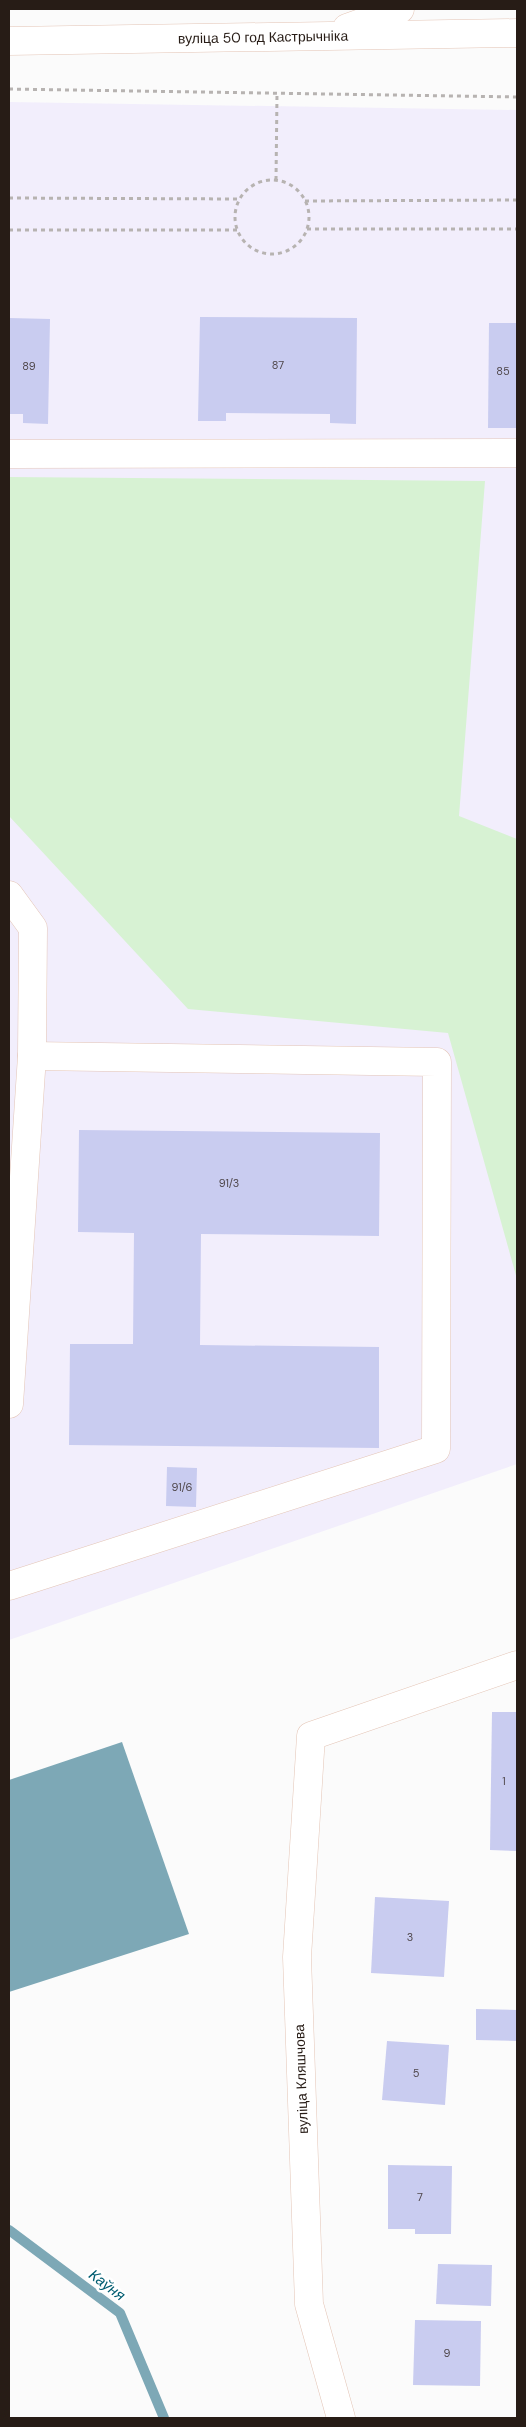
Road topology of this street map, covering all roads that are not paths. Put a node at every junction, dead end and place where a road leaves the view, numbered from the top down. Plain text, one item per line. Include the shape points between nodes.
1 (400, 9) edge
2 (517, 33) edge
3 (300, 37) junction
4 (9, 41) edge
5 (517, 453) edge
6 (9, 454) edge
7 (9, 895) edge
8 (32, 1056) junction
9 (9, 1404) edge
10 (9, 1586) edge
11 (517, 1665) edge
12 (341, 2418) edge

1 - 3 street via 355,27
2 - 3 street, вуліца 50 год Кастрычніка
3 - 4 street, вуліца 50 год Кастрычніка
5 - 6 street
7 - 8 street via 33,928
8 - 9 street
8 - 10 street via 437,1062 436,1449
11 - 12 street, вуліца Кляшчова via 312,1736 297,1957 309,2304

